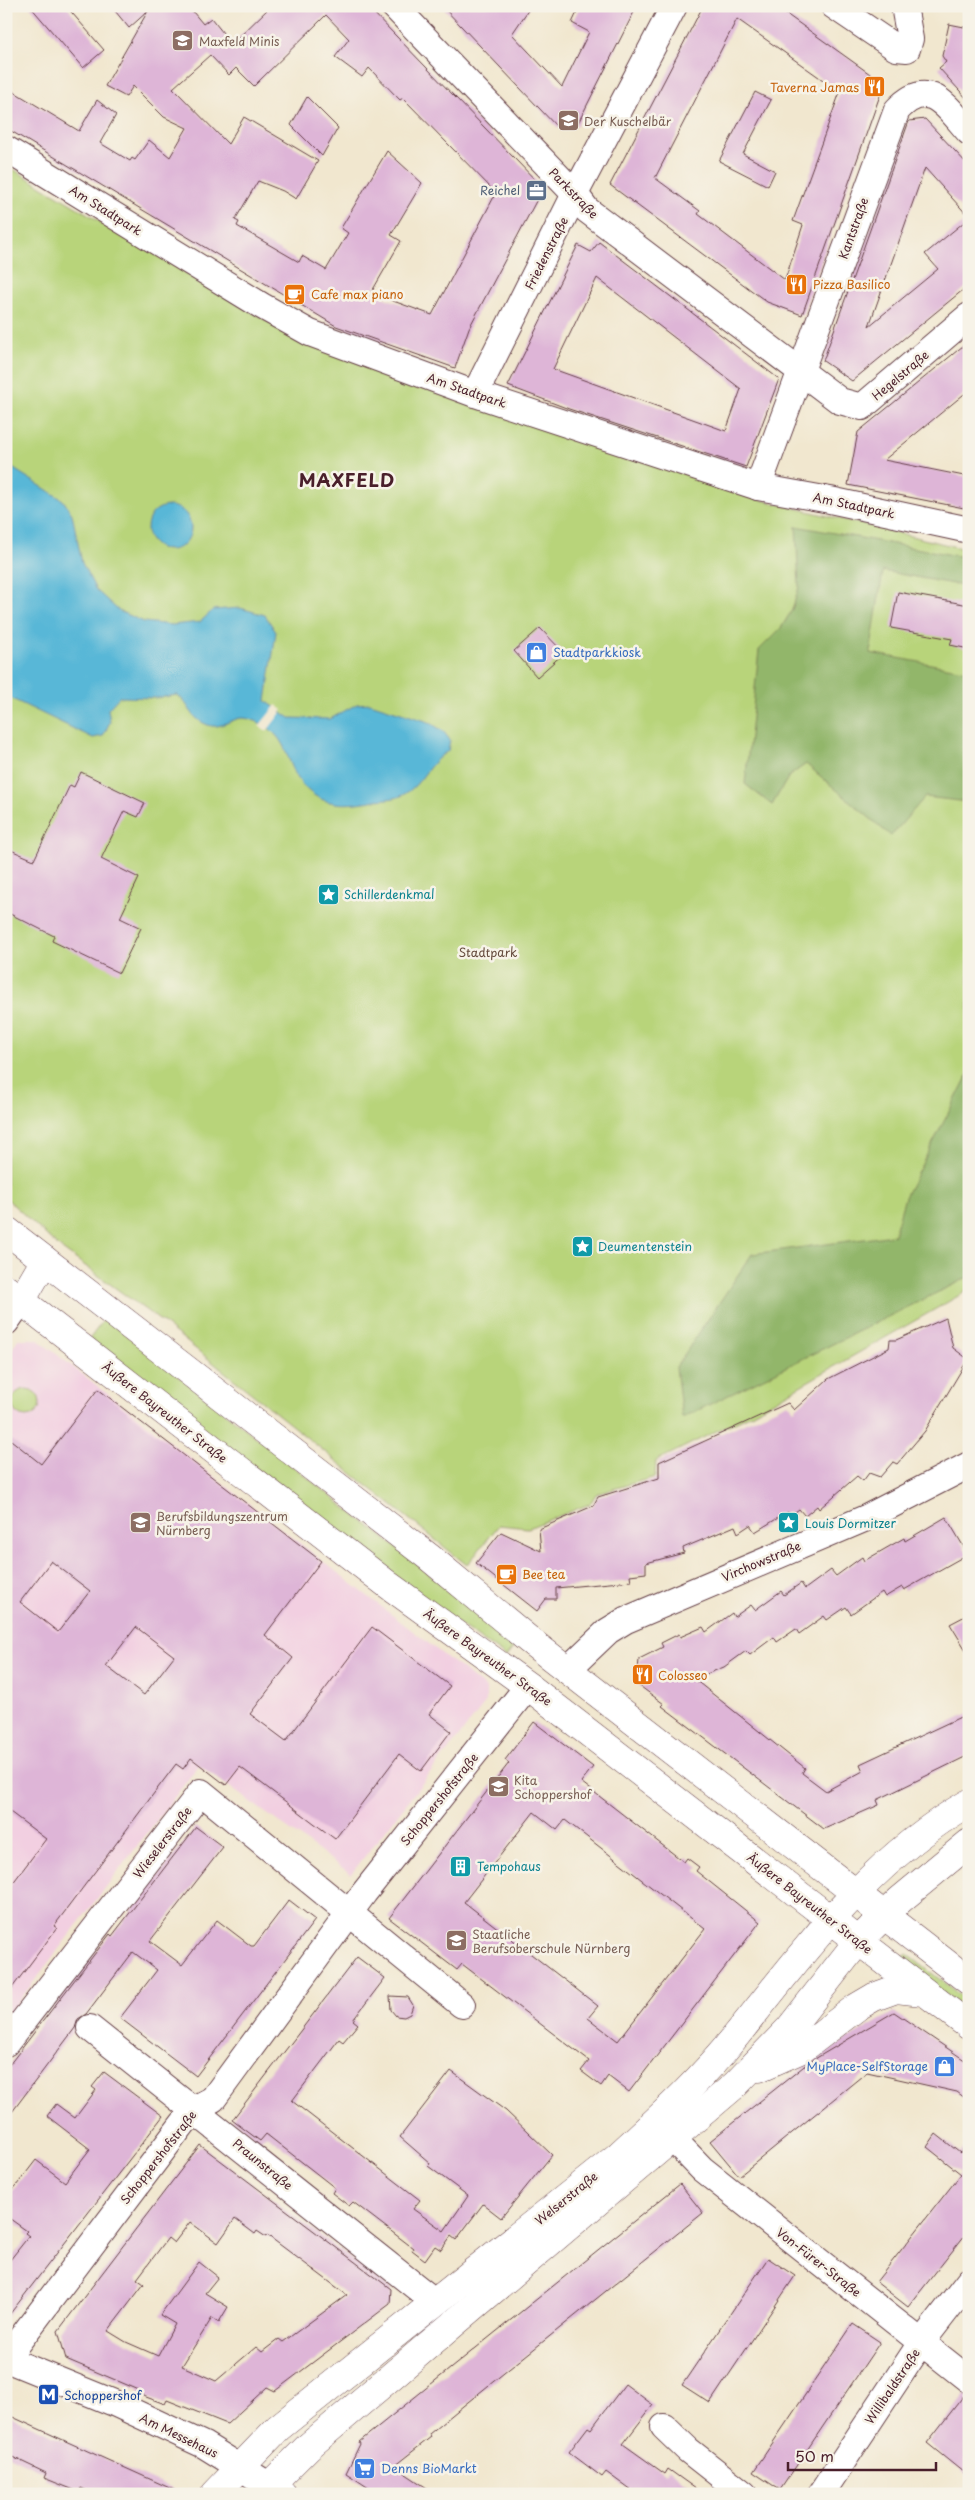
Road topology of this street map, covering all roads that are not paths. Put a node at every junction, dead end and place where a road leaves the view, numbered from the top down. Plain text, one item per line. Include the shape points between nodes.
1 (394, 6) edge
2 (674, 6) edge
3 (834, 6) edge
4 (904, 6) edge
5 (969, 132) edge
6 (6, 149) edge
7 (575, 194) junction
8 (969, 316) edge
9 (801, 371) junction
10 (475, 394) junction
11 (758, 487) junction
12 (969, 530) edge
13 (14, 1236) edge
14 (45, 1260) junction
15 (11, 1304) edge
16 (968, 1468) edge
17 (567, 1670) junction
18 (528, 1686) junction
19 (969, 1802) edge
20 (969, 1843) edge
21 (855, 1892) junction
22 (350, 1913) junction
23 (883, 1915) junction
24 (831, 1918) junction
25 (859, 1940) junction
26 (969, 1981) edge
27 (923, 1992) junction
28 (462, 2006) dead end
29 (969, 2026) edge
30 (90, 2028) dead end
31 (6, 2042) edge
32 (748, 2072) junction
33 (194, 2109) junction
34 (672, 2138) junction
35 (969, 2281) edge
36 (436, 2302) junction
37 (921, 2343) junction
38 (6, 2358) edge
39 (969, 2380) edge
40 (664, 2427) dead end
41 (240, 2466) junction
42 (271, 2491) edge
43 (215, 2494) edge
44 (744, 2494) edge
45 (821, 2494) edge

1 - 7 street, Parkstraße
2 - 7 street, Friedenstraße
3 - 4 street via 896,48 906,49 910,40
5 - 9 street, Kantstraße via 941,100 920,93 907,98 896,110
6 - 10 street, Am Stadtpark via 310,333
7 - 9 street, Parkstraße via 587,210
7 - 10 street, Friedenstraße
8 - 9 street, Hegelstraße via 862,407 840,401
9 - 11 street, Kantstraße
10 - 11 street, Am Stadtpark
11 - 12 street, Am Stadtpark
13 - 14 main road
14 - 15 main road
14 - 17 main road via 437,1563
15 - 18 main road, Äußere Bayreuther Straße
16 - 17 street, Virchowstraße via 866,1518 626,1620 608,1631
17 - 21 main road
18 - 22 street, Schoppershofstraße
18 - 24 main road, Äußere Bayreuther Straße
19 - 21 main road, Welserstraße via 904,1848
20 - 23 main road, Welserstraße
21 - 23 main road
21 - 24 main road, Welserstraße
22 - 28 street
22 - 31 street, Wieselerstraße via 201,1792
22 - 33 street, Schoppershofstraße via 213,2099
23 - 25 main road, Welserstraße
23 - 26 main road
24 - 25 main road, Äußere Bayreuther Straße
24 - 36 main road, Welserstraße via 723,2052 662,2116 618,2156
25 - 27 main road, Äußere Bayreuther Straße
25 - 32 main road, Welserstraße via 790,2028
27 - 29 main road, Äußere Bayreuther Straße
27 - 32 main road via 903,1988 874,1996 802,2049
30 - 33 street, Praunstraße
32 - 34 main road, Welserstraße
33 - 36 street, Praunstraße
33 - 38 street, Schoppershofstraße
34 - 37 street, Von-Fürer-Straße via 702,2169
34 - 42 main road, Welserstraße via 334,2425
35 - 37 street, Willibaldstraße
36 - 41 main road, Welserstraße via 278,2428
37 - 39 street, Von-Fürer-Straße
37 - 45 street, Willibaldstraße
38 - 41 street, Am Messehaus via 204,2445
40 - 44 street
41 - 42 street, Welserstraße
41 - 43 main road, Welserstraße

